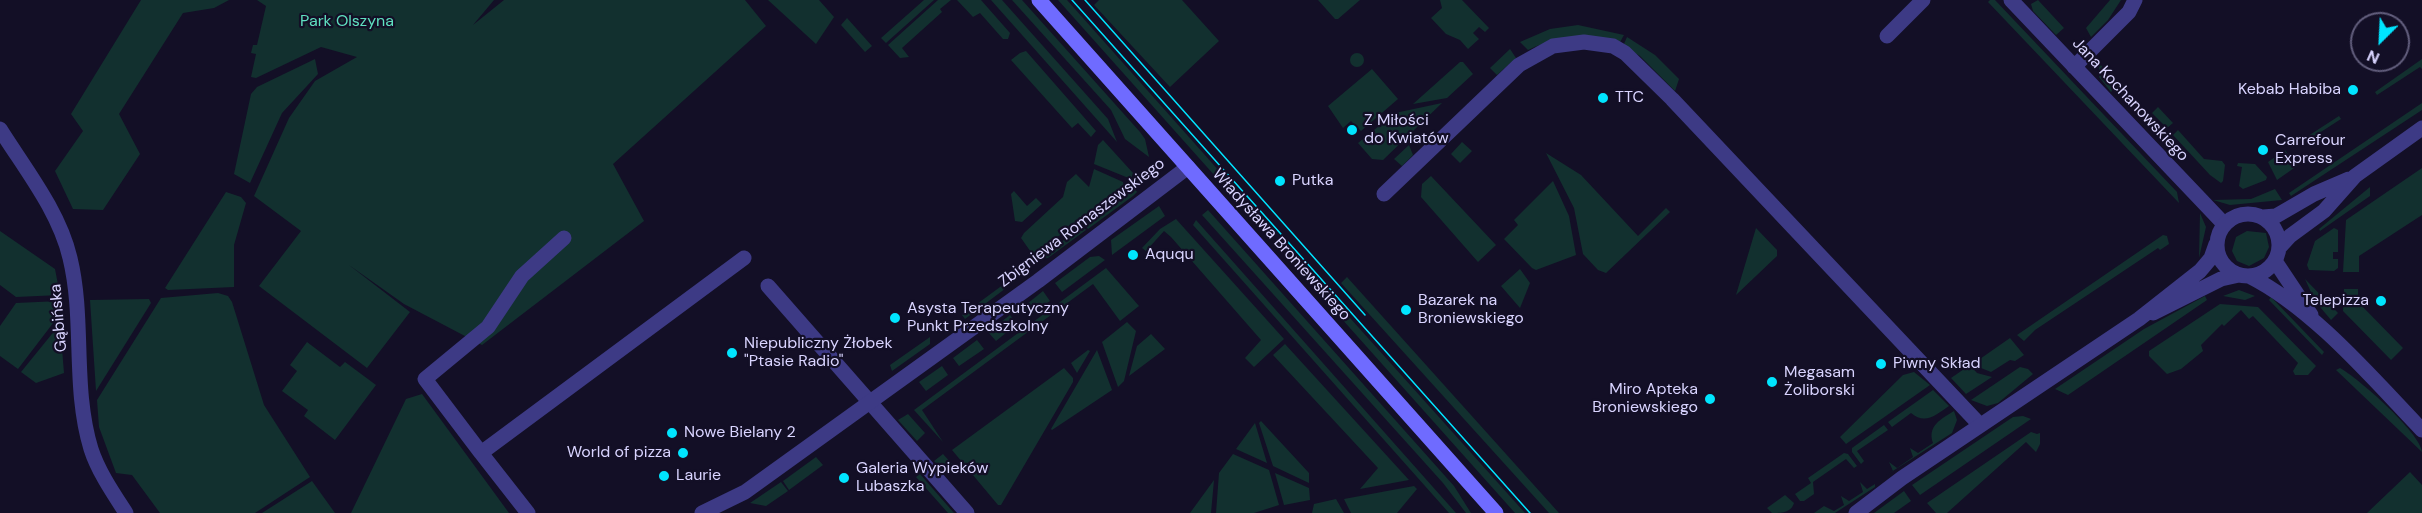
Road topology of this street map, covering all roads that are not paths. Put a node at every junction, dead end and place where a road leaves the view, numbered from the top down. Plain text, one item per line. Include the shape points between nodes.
1 (1039, 0) edge
2 (1923, 0) edge
3 (2011, 0) edge
4 (2135, 0) edge
5 (1887, 36) dead end
6 (2074, 67) junction
7 (2422, 128) edge
8 (0, 129) edge
9 (1188, 167) junction
10 (2355, 176) junction
11 (1384, 194) dead end
12 (2263, 217) junction
13 (2224, 224) junction
14 (564, 238) dead end
15 (2216, 244) junction
16 (2277, 254) junction
17 (744, 258) dead end
18 (2244, 276) junction
19 (768, 286) dead end
20 (2139, 319) junction
21 (2316, 323) junction
22 (869, 403) junction
23 (1980, 425) junction
24 (2422, 429) edge
25 (481, 453) junction
26 (1861, 508) edge
27 (126, 513) edge
28 (528, 513) edge
29 (702, 513) edge
30 (967, 513) edge
31 (1496, 513) edge
32 (1849, 513) edge

1 - 9 main road, Władysława Broniewskiego
2 - 5 street
3 - 6 street, Jana Kochanowskiego
4 - 6 street via 2129,12
6 - 13 street, Jana Kochanowskiego
7 - 10 street
8 - 27 street, Gąbińska via 51,211 70,255 77,298 86,429 99,468
9 - 22 street, Zbigniewa Romaszewskiego
9 - 31 main road, Władysława Broniewskiego
10 - 12 street via 2276,216
10 - 16 street via 2324,211 2290,236
11 - 23 street via 1527,59 1566,43 1613,46 1671,99
12 - 13 street via 2242,214
12 - 16 street via 2277,232
13 - 15 street
14 - 25 street via 522,276 488,327 425,379
15 - 18 street via 2223,264
15 - 20 street via 2200,271
16 - 18 street via 2264,272
16 - 21 street
17 - 25 street
18 - 20 street via 2221,279
18 - 21 street via 2273,290
19 - 22 street
20 - 23 street
21 - 24 street
22 - 29 street, Zbigniewa Romaszewskiego via 745,492
22 - 30 street
23 - 26 street
25 - 28 street
26 - 32 street

